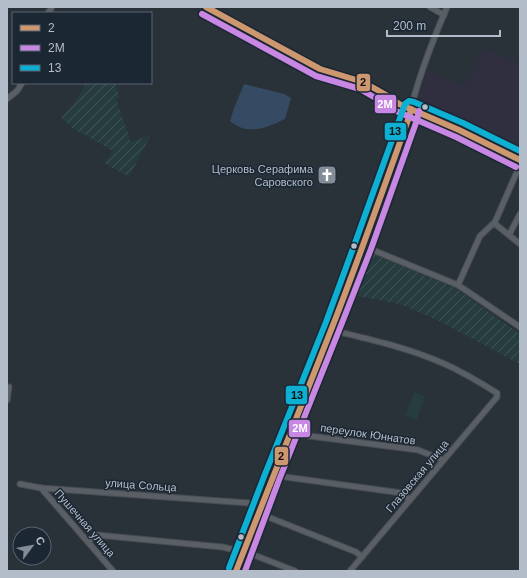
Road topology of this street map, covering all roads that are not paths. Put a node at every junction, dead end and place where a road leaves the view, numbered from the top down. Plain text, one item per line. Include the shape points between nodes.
1 (206, 7) edge
2 (430, 7) edge
3 (447, 7) edge
4 (444, 15) junction
5 (21, 84) edge
6 (7, 99) edge
7 (410, 109) junction
8 (520, 160) edge
9 (520, 165) edge
10 (520, 214) edge
11 (494, 223) junction
12 (509, 235) junction
13 (520, 244) edge
14 (363, 246) junction
15 (458, 285) junction
16 (332, 327) junction
17 (520, 327) edge
18 (9, 387) dead end
19 (7, 400) edge
20 (289, 435) junction
21 (443, 460) junction
22 (272, 477) junction
23 (20, 484) dead end
24 (41, 488) junction
25 (410, 500) junction
26 (260, 507) junction
27 (258, 512) junction
28 (88, 541) junction
29 (244, 552) junction
30 (362, 557) junction
31 (113, 571) edge
32 (236, 571) edge
33 (295, 571) edge
34 (350, 571) edge

1 - 7 street via 320,69 364,82
2 - 4 street
3 - 4 street
4 - 7 street
5 - 6 street
7 - 8 street
7 - 14 street
9 - 11 street
10 - 12 street
11 - 12 street
11 - 15 street via 480,236
12 - 13 street
14 - 15 street
14 - 16 street
15 - 17 street
16 - 20 street
16 - 21 street, Глазовская улица via 442,362 497,393 497,397
18 - 19 street
20 - 21 street, переулок Юннатов via 418,450
20 - 22 street
21 - 25 street, Глазовская улица
22 - 25 street via 402,493
22 - 26 street
23 - 24 street, улица Сольца
24 - 26 street, улица Сольца via 249,503
24 - 28 street, Пушечная улица
25 - 30 street, Глазовская улица
26 - 27 street
27 - 29 street
27 - 30 street via 356,552
28 - 29 street via 98,535 222,546
28 - 31 street, Пушечная улица
29 - 32 street
29 - 33 street
30 - 34 street, Глазовская улица

